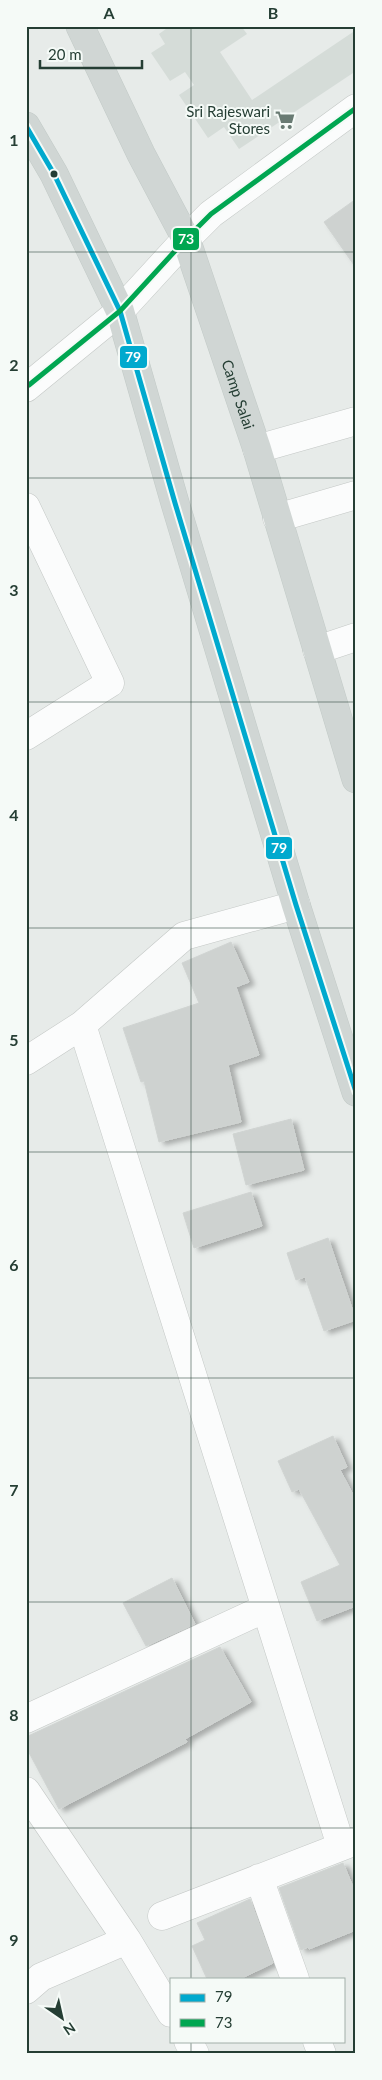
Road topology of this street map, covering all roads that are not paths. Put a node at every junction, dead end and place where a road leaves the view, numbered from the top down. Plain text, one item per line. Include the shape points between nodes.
1 (80, 26) edge
2 (356, 108) edge
3 (26, 126) edge
4 (186, 239) junction
5 (120, 311) junction
6 (26, 388) edge
7 (356, 421) edge
8 (257, 449) junction
9 (356, 495) edge
10 (26, 507) edge
11 (277, 518) junction
12 (356, 637) edge
13 (317, 650) junction
14 (348, 723) edge
15 (26, 736) edge
16 (356, 779) edge
17 (296, 905) junction
18 (82, 1026) junction
19 (26, 1061) edge
20 (356, 1092) edge
21 (266, 1608) junction
22 (26, 1719) edge
23 (26, 1791) edge
24 (348, 1843) edge
25 (259, 1878) junction
26 (162, 1916) dead end
27 (127, 1940) junction
28 (295, 1978) edge
29 (26, 1990) edge
30 (170, 2011) edge
31 (189, 2042) edge
32 (317, 2042) edge
33 (195, 2054) edge
34 (322, 2054) edge

1 - 4 main road, Camp Salai
2 - 4 street via 211,214
3 - 5 main road via 54,174
4 - 5 street
4 - 8 main road, Camp Salai
5 - 6 street
5 - 17 main road
7 - 8 street
8 - 11 main road, Camp Salai
9 - 11 street
10 - 15 street via 110,683
11 - 13 main road, Camp Salai
12 - 13 street
13 - 14 main road, Camp Salai
14 - 16 main road, Camp Salai
17 - 18 street via 184,936
17 - 20 main road
18 - 19 street
18 - 21 street
21 - 22 street
21 - 24 street
23 - 27 street
24 - 25 street
25 - 26 street
25 - 28 street
27 - 29 street via 41,1977
27 - 30 street
31 - 33 street
32 - 34 street

